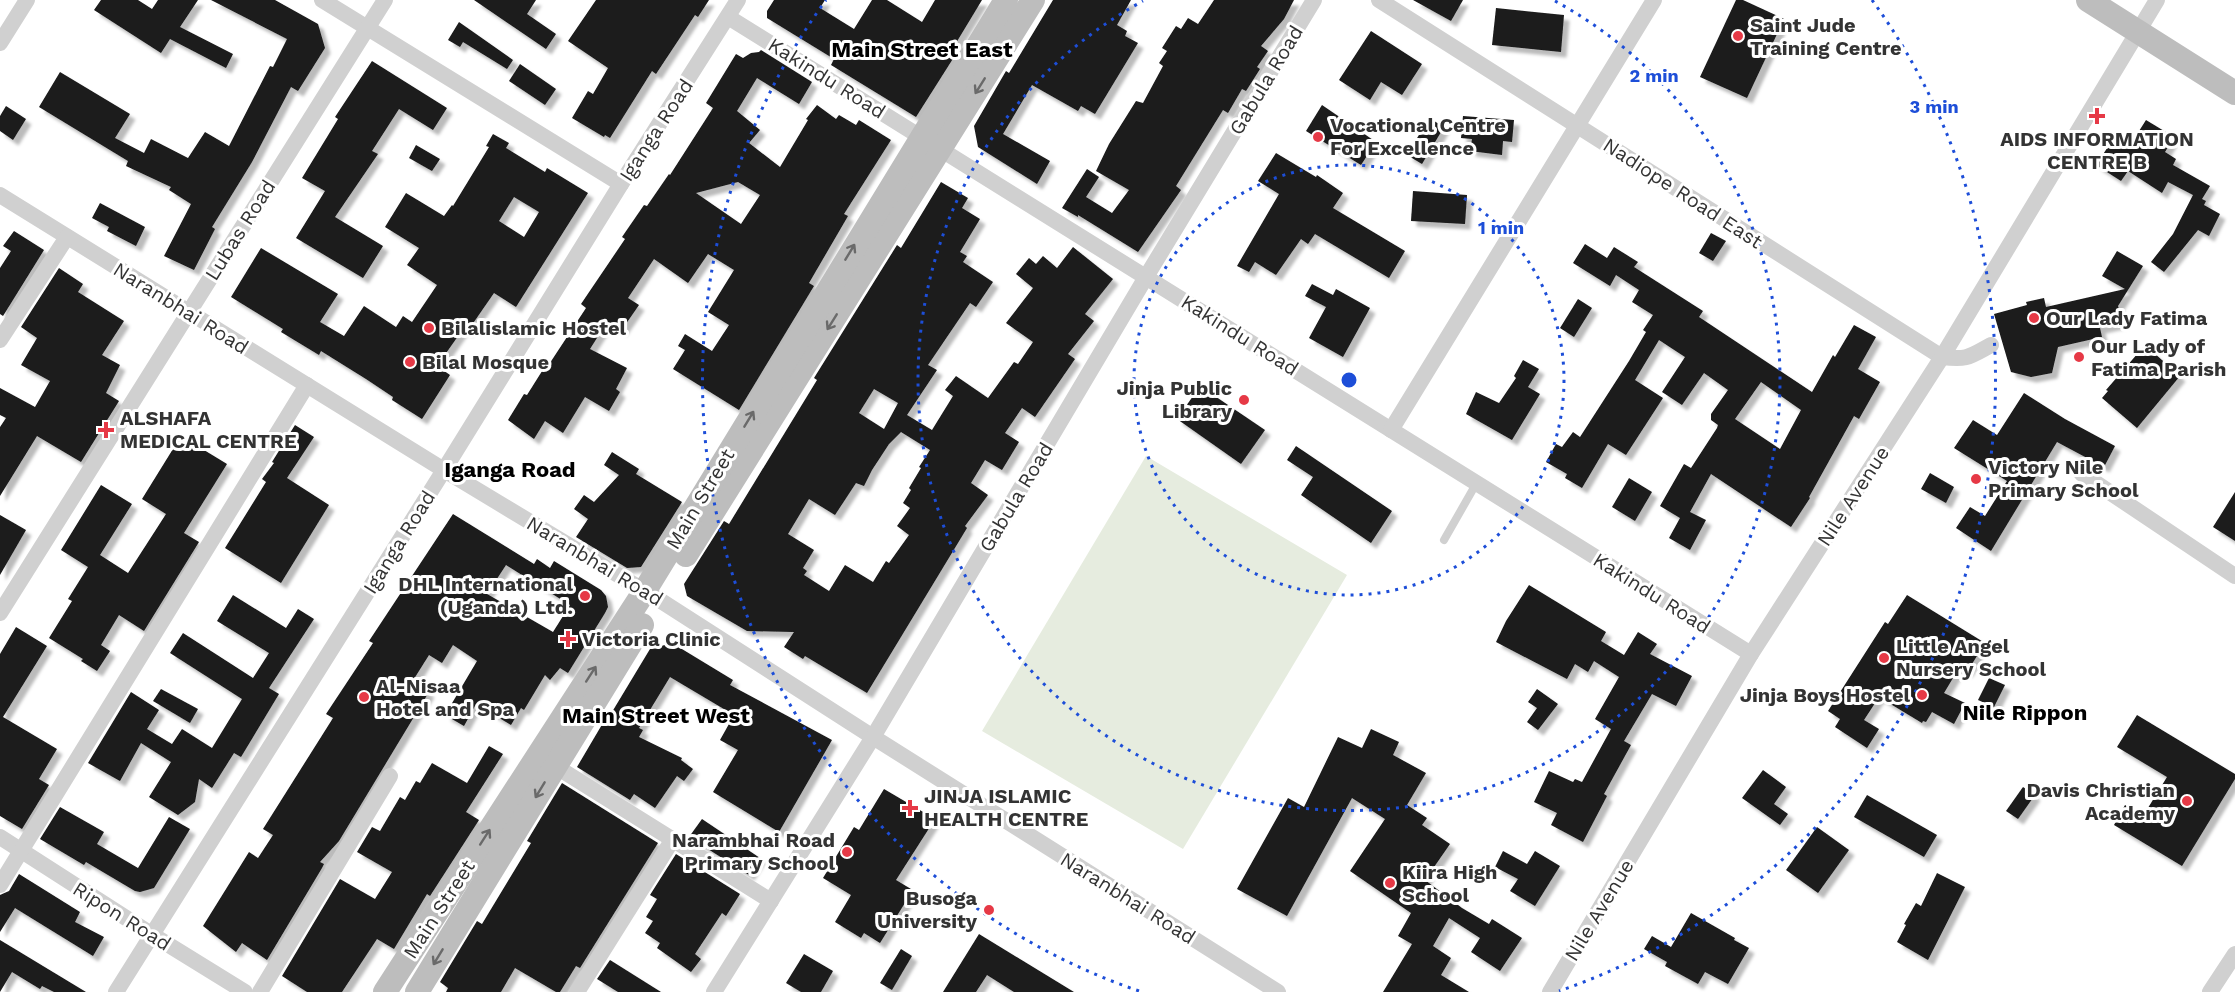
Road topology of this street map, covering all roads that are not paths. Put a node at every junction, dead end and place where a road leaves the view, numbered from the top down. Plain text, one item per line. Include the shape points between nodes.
1 (27, 0) edge
2 (322, 0) edge
3 (385, 0) edge
4 (738, 0) edge
5 (1006, 0) edge
6 (1033, 0) edge
7 (1314, 0) edge
8 (1379, 0) edge
9 (1654, 0) edge
10 (2088, 0) edge
11 (2157, 0) edge
12 (728, 16) junction
13 (368, 28) junction
14 (2138, 31) junction
15 (0, 43) edge
16 (2235, 93) edge
17 (1578, 126) junction
18 (931, 143) junction
19 (621, 184) junction
20 (0, 195) edge
21 (67, 237) junction
22 (1146, 277) junction
23 (188, 313) junction
24 (0, 340) edge
25 (1991, 345) dead end
26 (1942, 357) junction
27 (306, 385) junction
28 (1391, 430) junction
29 (444, 470) junction
30 (2081, 473) dead end
31 (1476, 484) junction
32 (1444, 540) dead end
33 (2235, 576) edge
34 (651, 595) junction
35 (0, 613) edge
36 (1751, 654) junction
37 (873, 737) junction
38 (555, 766) junction
39 (390, 776) dead end
40 (0, 837) edge
41 (673, 839) junction
42 (21, 851) junction
43 (0, 885) edge
44 (771, 901) junction
45 (151, 934) junction
46 (2235, 954) edge
47 (116, 992) edge
48 (246, 992) edge
49 (260, 992) edge
50 (385, 992) edge
51 (417, 992) edge
52 (577, 992) edge
53 (714, 992) edge
54 (1278, 992) edge
55 (1550, 992) edge
56 (2210, 992) edge

1 - 15 street
2 - 13 street
3 - 13 street, Lubas Road
4 - 12 street, Iganga Road
5 - 18 street, Main Street
6 -> 18 street, Main Street
7 - 22 street, Gabula Road
8 - 17 street, Nadiope Road East
9 - 17 street
10 - 14 street
11 - 14 street, Nile Avenue
12 - 18 street, Kakindu Road
12 - 19 street, Iganga Road
13 - 19 street
13 - 23 street, Lubas Road
14 - 16 street
14 - 26 street, Nile Avenue
17 - 26 street, Nadiope Road East
17 - 28 street
18 - 22 street, Kakindu Road
18 - 34 street, Main Street
19 - 29 street, Iganga Road
20 - 21 street, Naranbhai Road
21 - 23 street, Naranbhai Road
21 - 24 street
22 - 28 street, Kakindu Road
22 - 37 street, Gabula Road
23 - 27 street, Naranbhai Road
23 - 35 street, Lubas Road
25 - 26 street via 1973,356
26 - 36 street, Nile Avenue
27 - 29 street, Naranbhai Road
27 - 42 street
28 - 31 street, Kakindu Road
29 - 34 street, Naranbhai Road
29 - 45 street, Iganga Road
30 - 33 street
31 - 32 lane
31 - 36 street, Kakindu Road
34 - 37 street, Naranbhai Road
34 - 38 street, Main Street
50 -> 34 street, Main Street
36 - 55 street, Nile Avenue
37 - 44 street, Gabula Road
37 - 54 street, Naranbhai Road
38 - 41 street
38 -> 51 street, Main Street
39 - 49 street
40 - 42 street, Ripon Road
41 - 44 street
41 - 52 street
42 - 43 street
42 - 45 street, Ripon Road
44 - 53 street, Gabula Road
45 - 47 street, Iganga Road
45 - 48 street, Ripon Road
46 - 56 street

